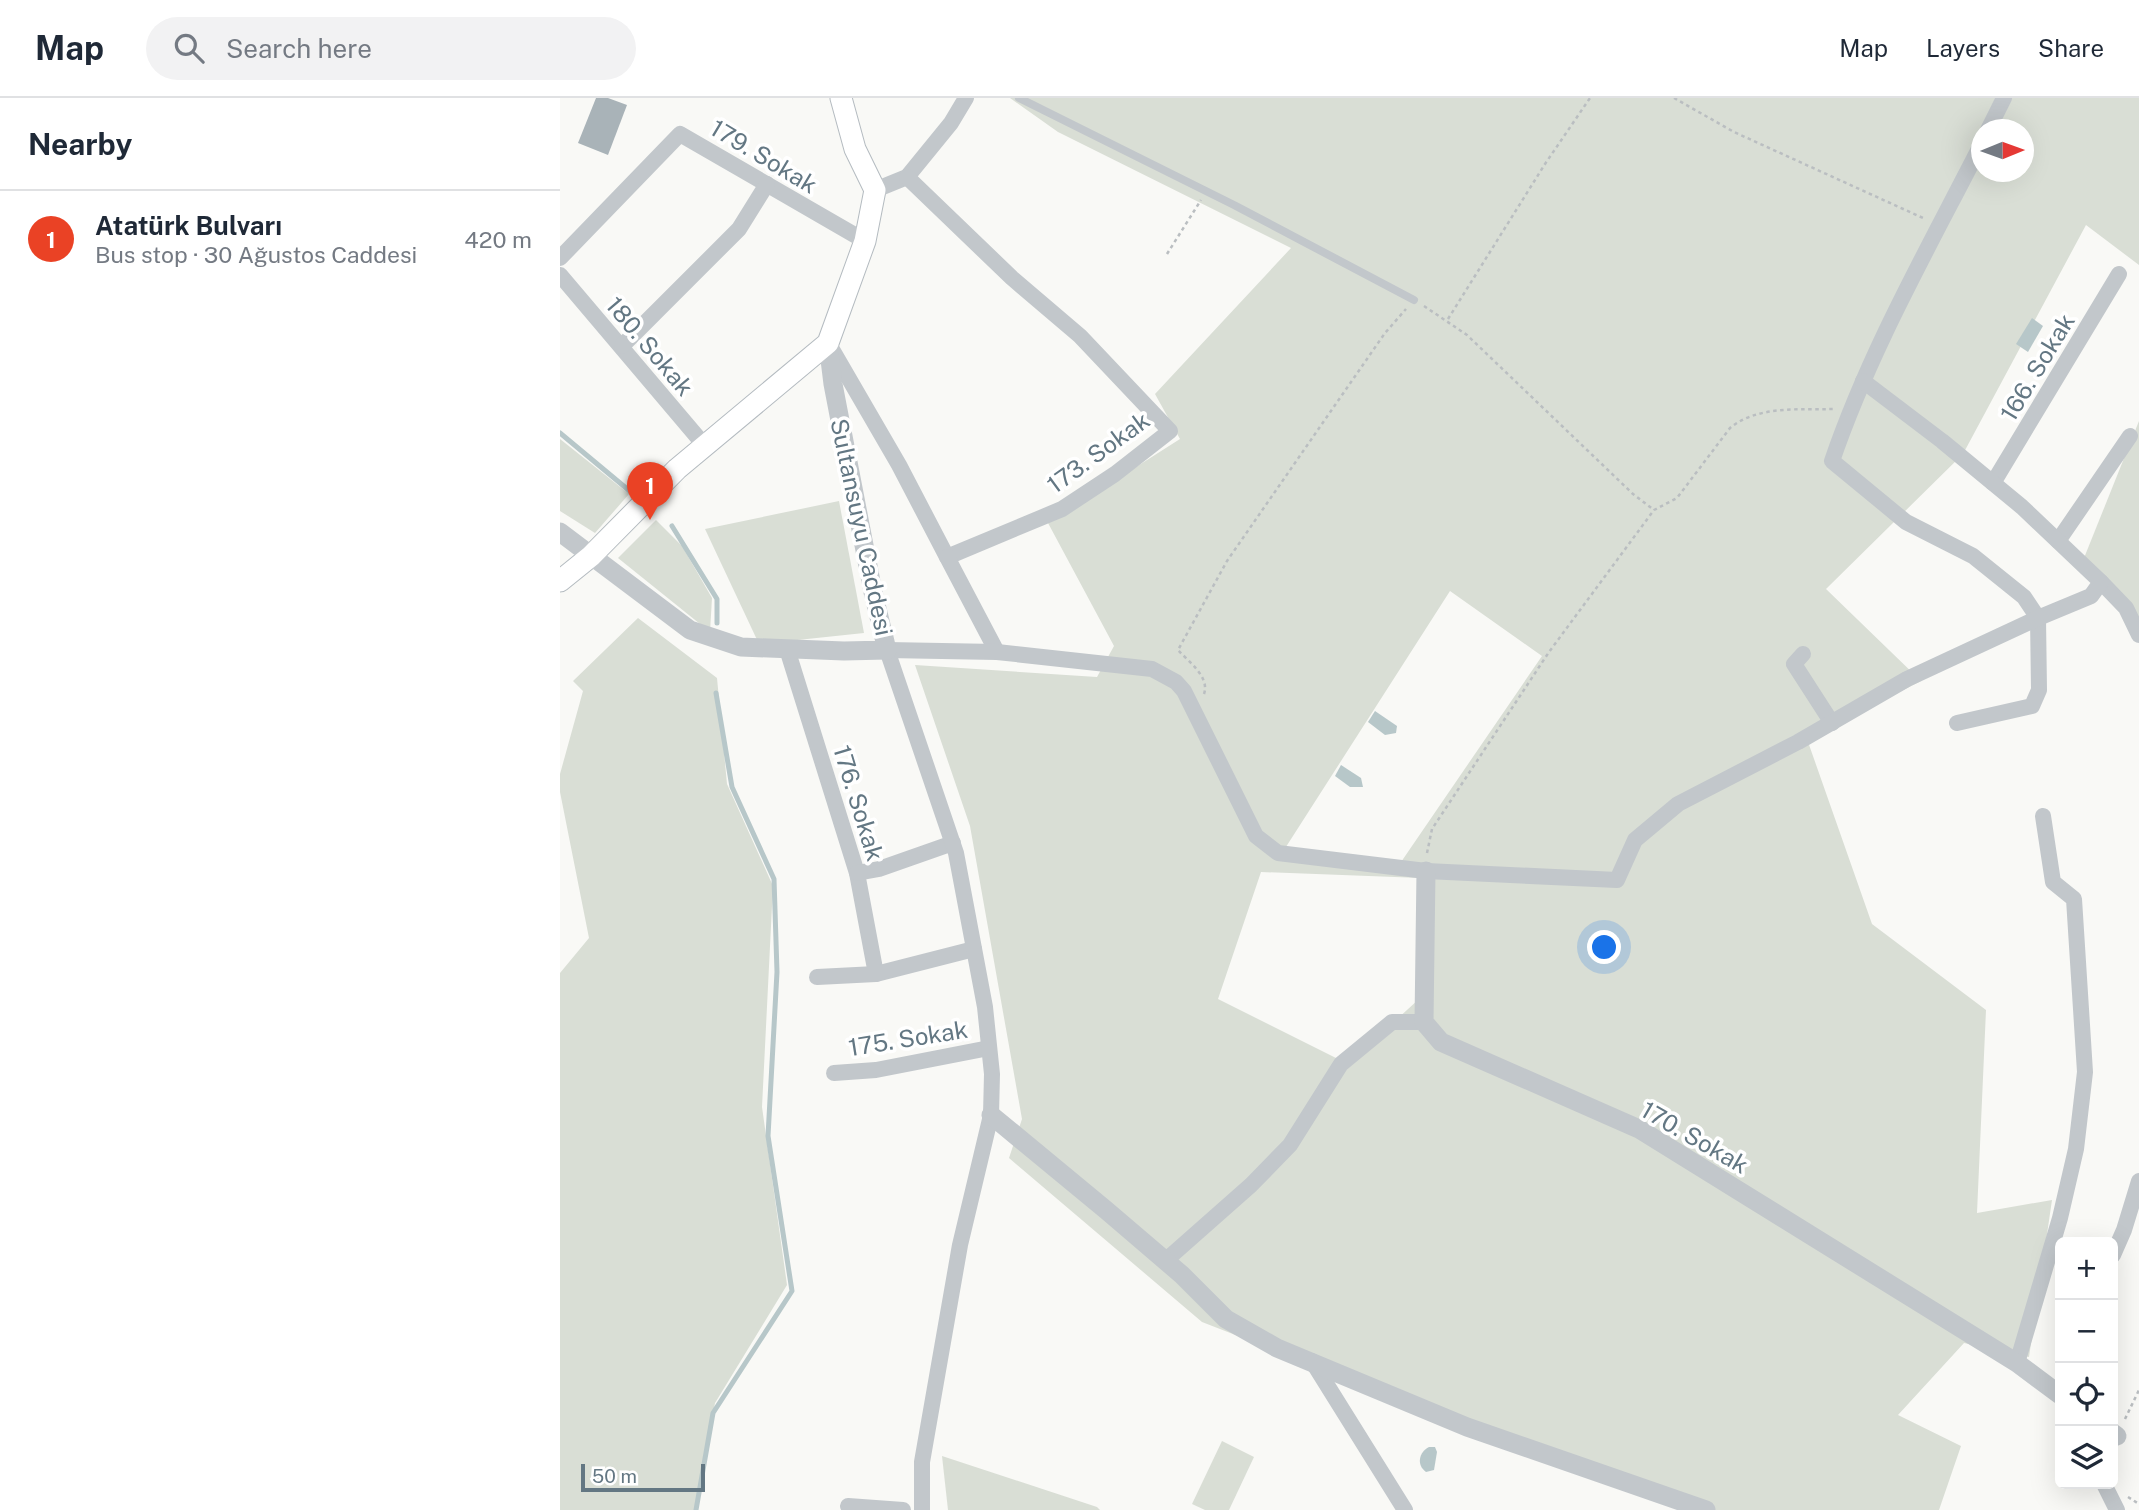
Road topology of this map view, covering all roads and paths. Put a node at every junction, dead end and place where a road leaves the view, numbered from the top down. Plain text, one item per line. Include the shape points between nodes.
1 (841, 98) edge
2 (966, 98) edge
3 (1019, 98) edge
4 (1590, 98) edge
5 (1674, 98) edge
6 (2004, 98) edge
7 (1994, 119) edge
8 (1971, 164) edge
9 (907, 177) junction
10 (766, 184) junction
11 (875, 190) junction
12 (1206, 191) junction
13 (1940, 226) junction
14 (865, 241) junction
15 (1167, 254) dead end
16 (560, 258) edge
17 (2119, 274) dead end
18 (560, 275) edge
19 (1414, 300) junction
20 (1448, 320) junction
21 (828, 343) junction
22 (622, 346) junction
23 (1863, 381) junction
24 (1850, 408) junction
25 (2130, 436) dead end
26 (705, 446) junction
27 (1993, 482) junction
28 (1654, 510) junction
29 (560, 532) edge
30 (2058, 541) junction
31 (591, 556) junction
32 (947, 558) junction
33 (560, 581) edge
34 (2101, 582) junction
35 (2038, 618) junction
36 (2139, 635) edge
37 (787, 649) junction
38 (887, 650) junction
39 (997, 652) junction
40 (1803, 654) dead end
41 (1191, 705) junction
42 (1832, 723) junction
43 (1957, 723) dead end
44 (2043, 816) dead end
45 (953, 843) junction
46 (1426, 871) junction
47 (857, 873) junction
48 (974, 949) junction
49 (876, 974) junction
50 (817, 977) dead end
51 (1424, 1022) junction
52 (989, 1048) junction
53 (834, 1073) dead end
54 (991, 1115) junction
55 (2139, 1181) edge
56 (2118, 1244) edge
57 (1165, 1261) junction
58 (1312, 1361) junction
59 (2017, 1363) junction
60 (2055, 1391) edge
61 (2106, 1489) edge
62 (848, 1506) dead end
63 (903, 1510) edge
64 (922, 1510) edge
65 (1405, 1510) edge
66 (1706, 1510) edge
67 (2117, 1510) edge

1 - 11 main road via 855,149
2 - 9 street
3 - 12 lane
4 - 20 path
5 - 13 path via 1734,132
6 - 7 street
8 - 13 street
9 - 11 street
9 - 32 street, 173. Sokak via 1080,336 1170,431 1062,509
10 - 14 street, 179. Sokak
10 - 16 street, 179. Sokak via 680,134
10 - 22 street via 739,229
11 - 14 main road, Sultansuyu Caddesi
12 - 15 path
12 - 19 lane
13 - 23 street
14 - 21 main road, Sultansuyu Caddesi
17 - 27 street, 166. Sokak
18 - 22 street, 180. Sokak
19 - 20 path
19 - 41 path via 1385,333 1227,561 1178,650 1206,683 1203,696
20 - 28 path
21 - 26 main road
21 - 32 street
21 - 38 street, Sultansuyu Caddesi
22 - 26 street, 180. Sokak
23 - 24 street
23 - 27 street
24 - 28 path via 1765,412 1740,420 1677,498
24 - 35 street via 1832,461 1906,522 1973,556 2024,597
25 - 30 street
26 - 31 main road
27 - 30 street
28 - 46 path via 1549,652 1432,829
29 - 31 street, Sultansuyu Caddesi
30 - 34 street
31 - 33 main road
31 - 37 street, Sultansuyu Caddesi via 690,630 741,647
32 - 39 street
34 - 35 street via 2091,596
34 - 36 street via 2126,608
35 - 42 street via 1907,679
35 - 43 street via 2039,691 2032,706
37 - 38 street, Sultansuyu Caddesi
37 - 47 street, 176. Sokak
38 - 39 street
38 - 45 street
39 - 41 street via 1152,668 1176,682
40 - 42 street via 1794,664
41 - 46 street via 1256,836 1278,853
42 - 46 street via 1678,804 1635,840 1617,880
44 - 59 street via 2053,882 2074,899 2085,1072 2076,1149 2060,1219
45 - 47 street
45 - 48 street
46 - 51 street
47 - 49 street, 176. Sokak
48 - 49 street
48 - 52 street
49 - 50 street
51 - 57 street via 1392,1022 1341,1064 1290,1145
51 - 59 street, 170. Sokak via 1441,1042 1639,1129
52 - 53 street, 175. Sokak via 876,1070
52 - 54 street
54 - 57 street
54 - 64 street via 958,1258 922,1462
55 - 56 street
57 - 58 street via 1226,1319 1277,1348
58 - 65 street
58 - 66 street via 1467,1427
59 - 60 street, 170. Sokak
61 - 67 street
62 - 63 street

